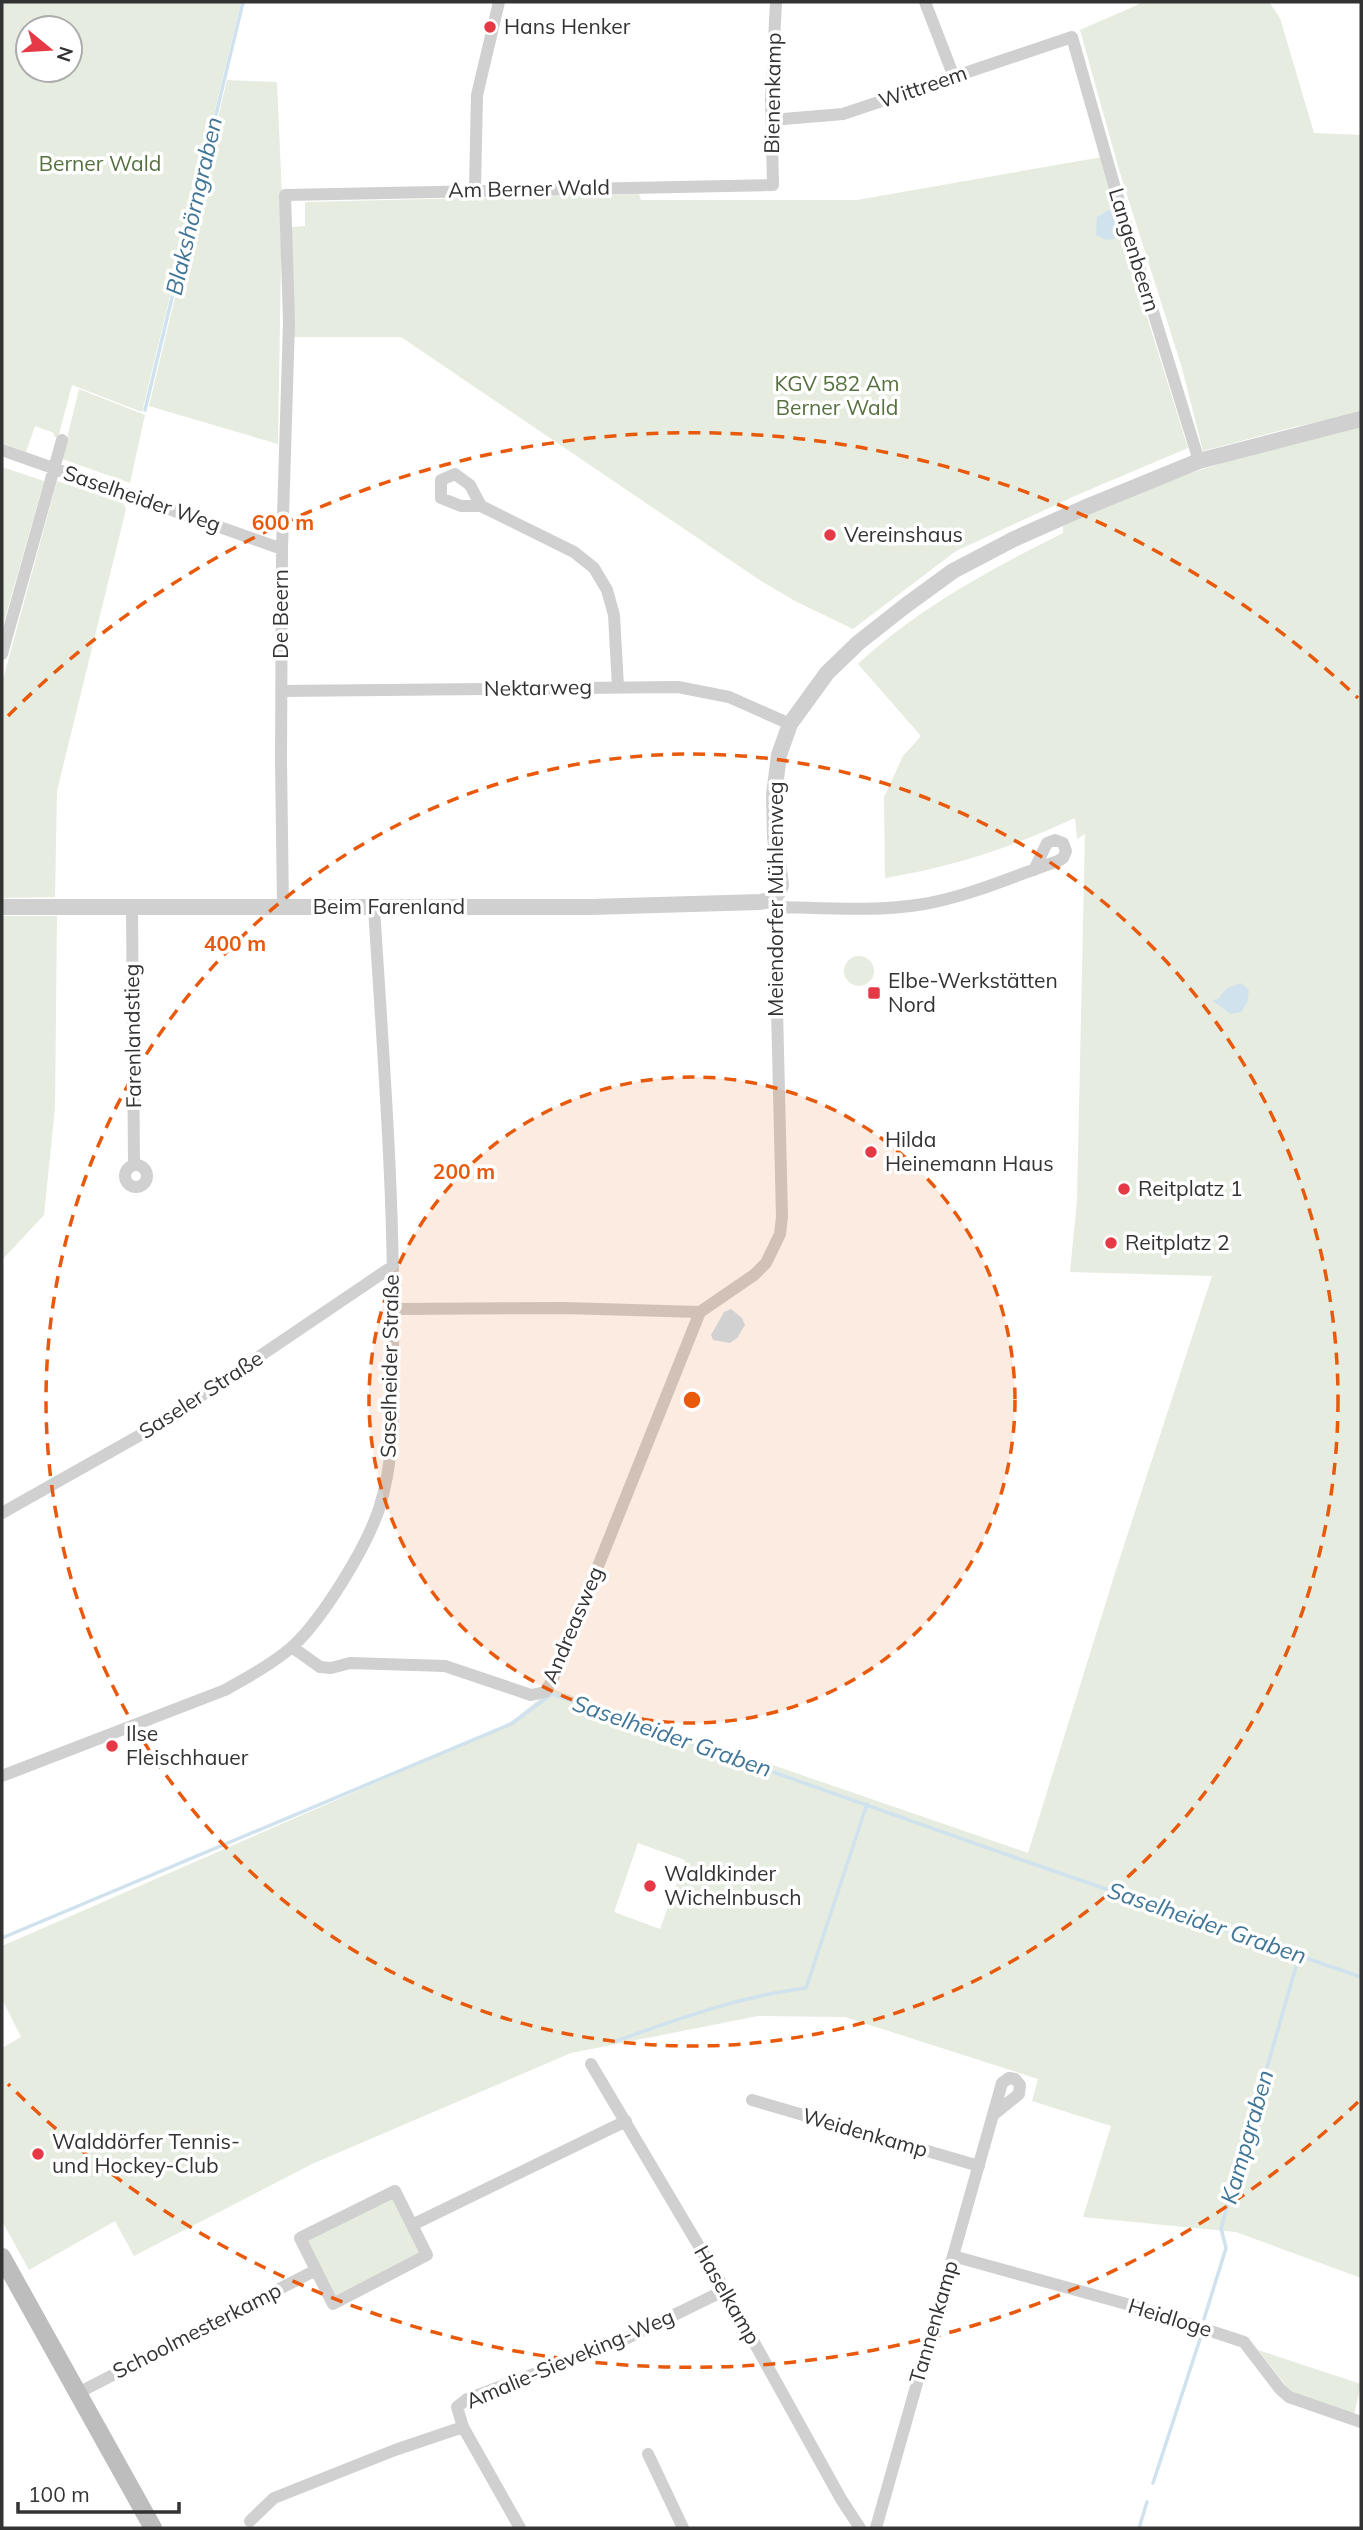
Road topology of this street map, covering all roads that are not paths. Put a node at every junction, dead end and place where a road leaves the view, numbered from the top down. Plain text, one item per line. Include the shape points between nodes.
1 (499, 2) edge
2 (776, 2) edge
3 (925, 2) edge
4 (1072, 37) joint
5 (954, 77) junction
6 (771, 120) junction
7 (773, 185) joint
8 (475, 189) junction
9 (285, 195) joint
10 (1361, 419) edge
11 (62, 440) dead end
12 (2, 450) edge
13 (1199, 461) junction
14 (52, 468) junction
15 (481, 506) dead end
16 (282, 549) junction
17 (2, 654) edge
18 (618, 687) junction
19 (281, 691) junction
20 (790, 724) junction
21 (1034, 870) dead end
22 (777, 902) junction
23 (132, 906) junction
24 (2, 907) edge
25 (283, 907) junction
26 (374, 907) junction
27 (134, 1166) dead end
28 (393, 1266) junction
29 (394, 1309) junction
30 (700, 1312) junction
31 (2, 1513) edge
32 (292, 1647) junction
33 (2, 1776) edge
34 (591, 2064) dead end
35 (752, 2100) dead end
36 (993, 2116) dead end
37 (626, 2121) junction
38 (979, 2166) junction
39 (412, 2225) junction
40 (953, 2256) junction
41 (2, 2257) edge
42 (316, 2270) junction
43 (725, 2290) junction
44 (78, 2393) junction
45 (1361, 2422) edge
46 (463, 2427) junction
47 (648, 2454) dead end
48 (250, 2521) dead end
49 (153, 2528) edge
50 (520, 2528) edge
51 (683, 2528) edge
52 (860, 2528) edge
53 (876, 2528) edge

1 - 8 street via 477,94
2 - 6 street, Bienenkamp
3 - 5 street
4 - 5 street, Wittreem
4 - 13 street, Langenbeern
5 - 6 street, Wittreem via 843,114
6 - 7 street, Bienenkamp
7 - 8 street, Am Berner Wald
8 - 9 street, Am Berner Wald
9 - 16 street, De Beern via 289,322
10 - 13 street, Meiendorfer Mühlenweg
11 - 14 street
12 - 14 street, Saselheider Weg
13 - 20 street, Meiendorfer Mühlenweg via 1014,539 953,571 839,661
14 - 16 street, Saselheider Weg
14 - 17 street
15 - 18 street via 574,552 594,568 614,615
16 - 19 street, De Beern
18 - 19 street, Nektarweg
18 - 20 street, Nektarweg via 678,687 729,697
19 - 25 street, De Beern
20 - 22 street, Meiendorfer Mühlenweg via 775,781
21 - 22 street via 953,898 917,905 838,909
22 - 26 street, Beim Farenland
22 - 30 street, Meiendorfer Mühlenweg via 780,1234 766,1263 754,1275
23 - 24 street, Beim Farenland
23 - 25 street, Beim Farenland
23 - 27 street, Farenlandstieg
25 - 26 street, Beim Farenland
26 - 28 street, Saselheider Straße
28 - 29 street, Saselheider Straße
28 - 31 street, Saseler Straße via 158,1426
29 - 30 street
29 - 32 street, Saselheider Straße via 392,1440 379,1510 320,1617
30 - 32 street, Andreasweg via 545,1692 531,1695 445,1667 350,1663 320,1667
32 - 33 street, Saselheider Straße via 225,1690
34 - 37 street, Haselkamp
35 - 38 street, Weidenkamp
36 - 38 street, Tannenkamp
37 - 39 street
37 - 43 street, Haselkamp
38 - 40 street, Tannenkamp
39 - 42 street via 427,2255 333,2304
39 - 42 street via 395,2191 300,2238
40 - 45 street, Heidloge via 1244,2342 1289,2397
40 - 53 street, Tannenkamp
41 - 44 main road
42 - 44 street, Schoolmesterkamp
43 - 46 street, Amalie-Sieveking-Weg via 617,2343 467,2399 457,2407
43 - 52 street, Haselkamp
44 - 49 main road
46 - 48 street, Amalie-Sieveking-Weg via 274,2498
46 - 50 street
47 - 51 street

